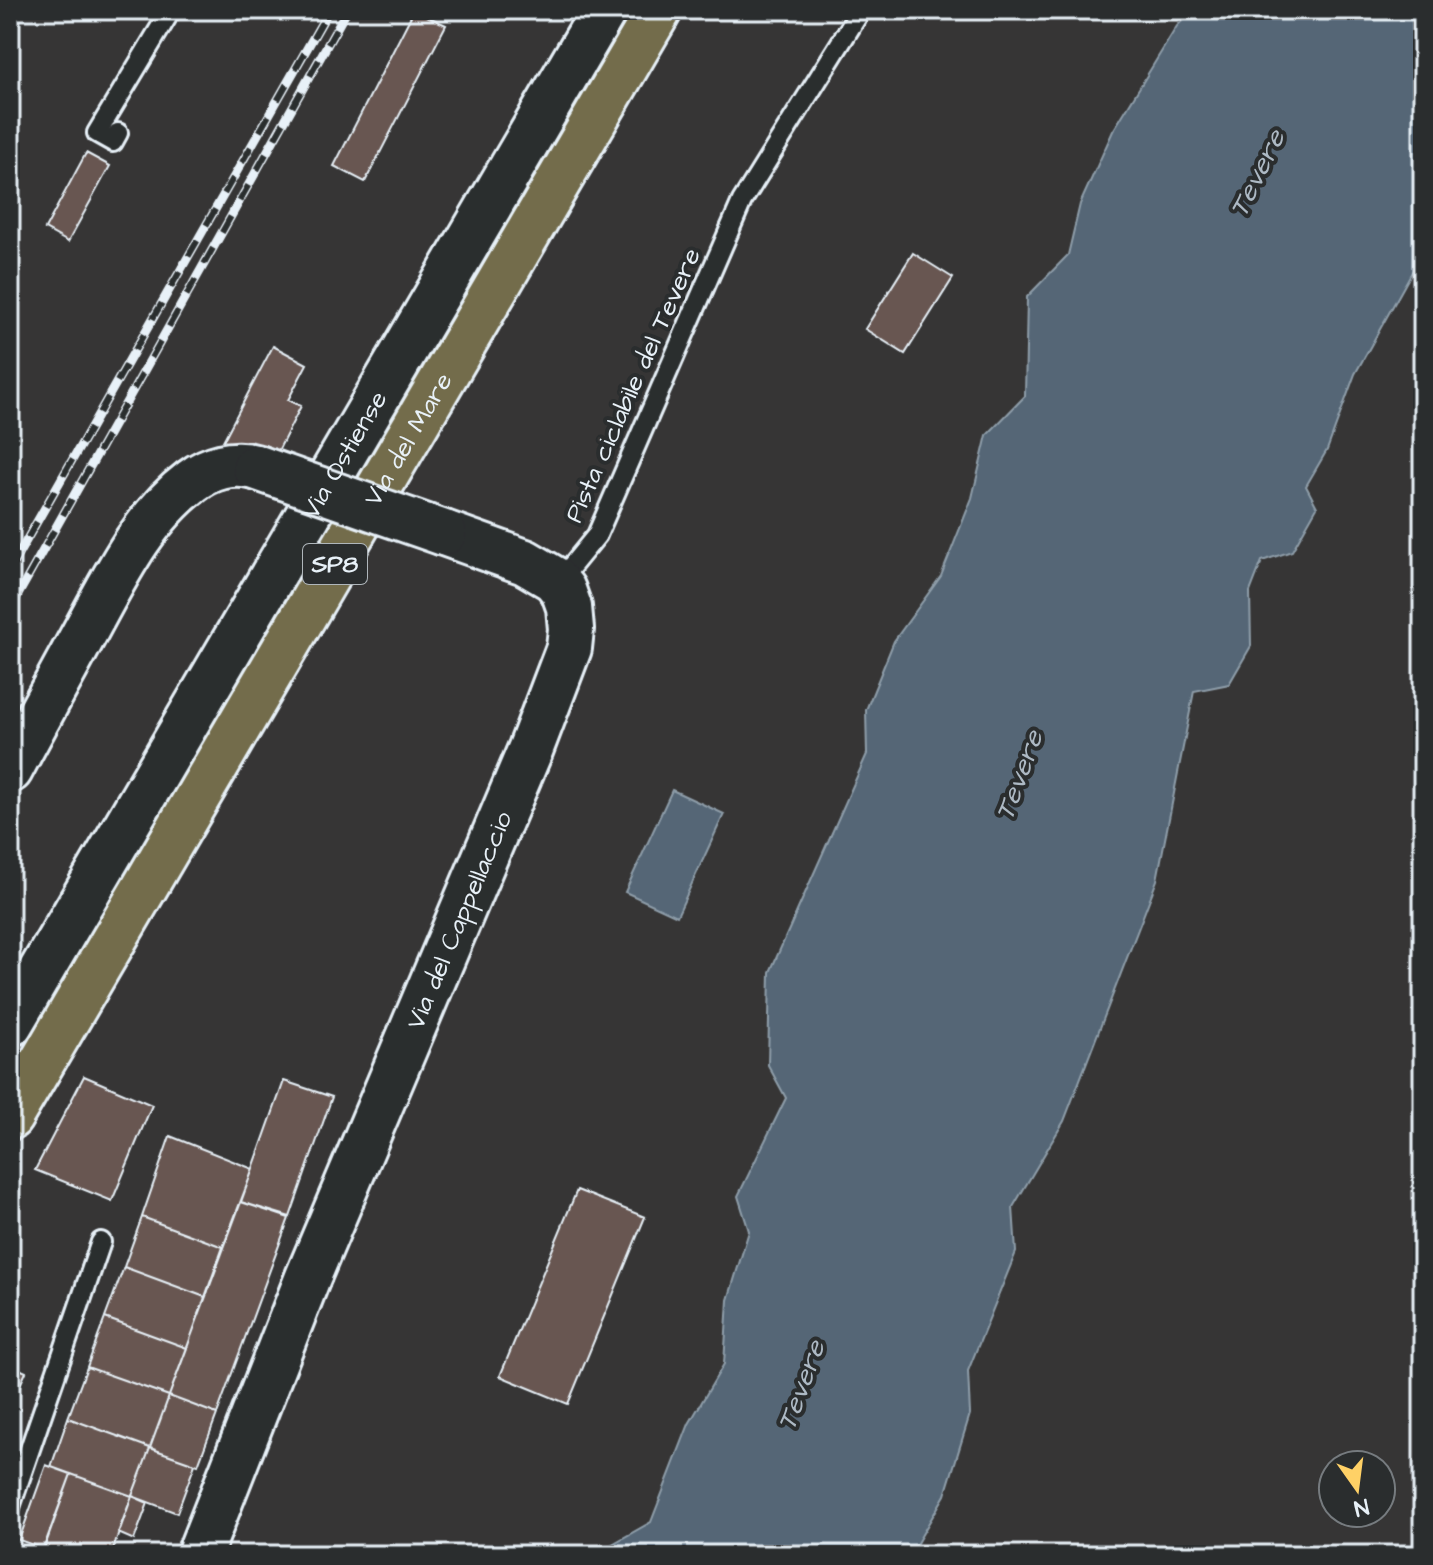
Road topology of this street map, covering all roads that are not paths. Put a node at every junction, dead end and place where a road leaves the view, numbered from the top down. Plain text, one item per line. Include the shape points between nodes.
1 (171, 10) edge
2 (604, 10) edge
3 (659, 10) edge
4 (861, 10) edge
5 (118, 133) dead end
6 (554, 579) junction
7 (10, 770) edge
8 (10, 1024) edge
9 (10, 1117) edge
10 (101, 1242) dead end
11 (10, 1507) edge
12 (199, 1555) edge

1 - 5 lane via 97,133 113,142
2 - 8 main road, Via Ostiense
3 - 9 main road, Via del Mare / SP8
4 - 6 lane, Pista ciclabile del Tevere via 742,201 607,515 583,554
6 - 7 main road, bridge via 525,562 255,467 218,467 181,491 125,559
6 - 12 main road, Via del Cappellaccio via 567,598 571,629 560,675 308,1277
10 - 11 lane

